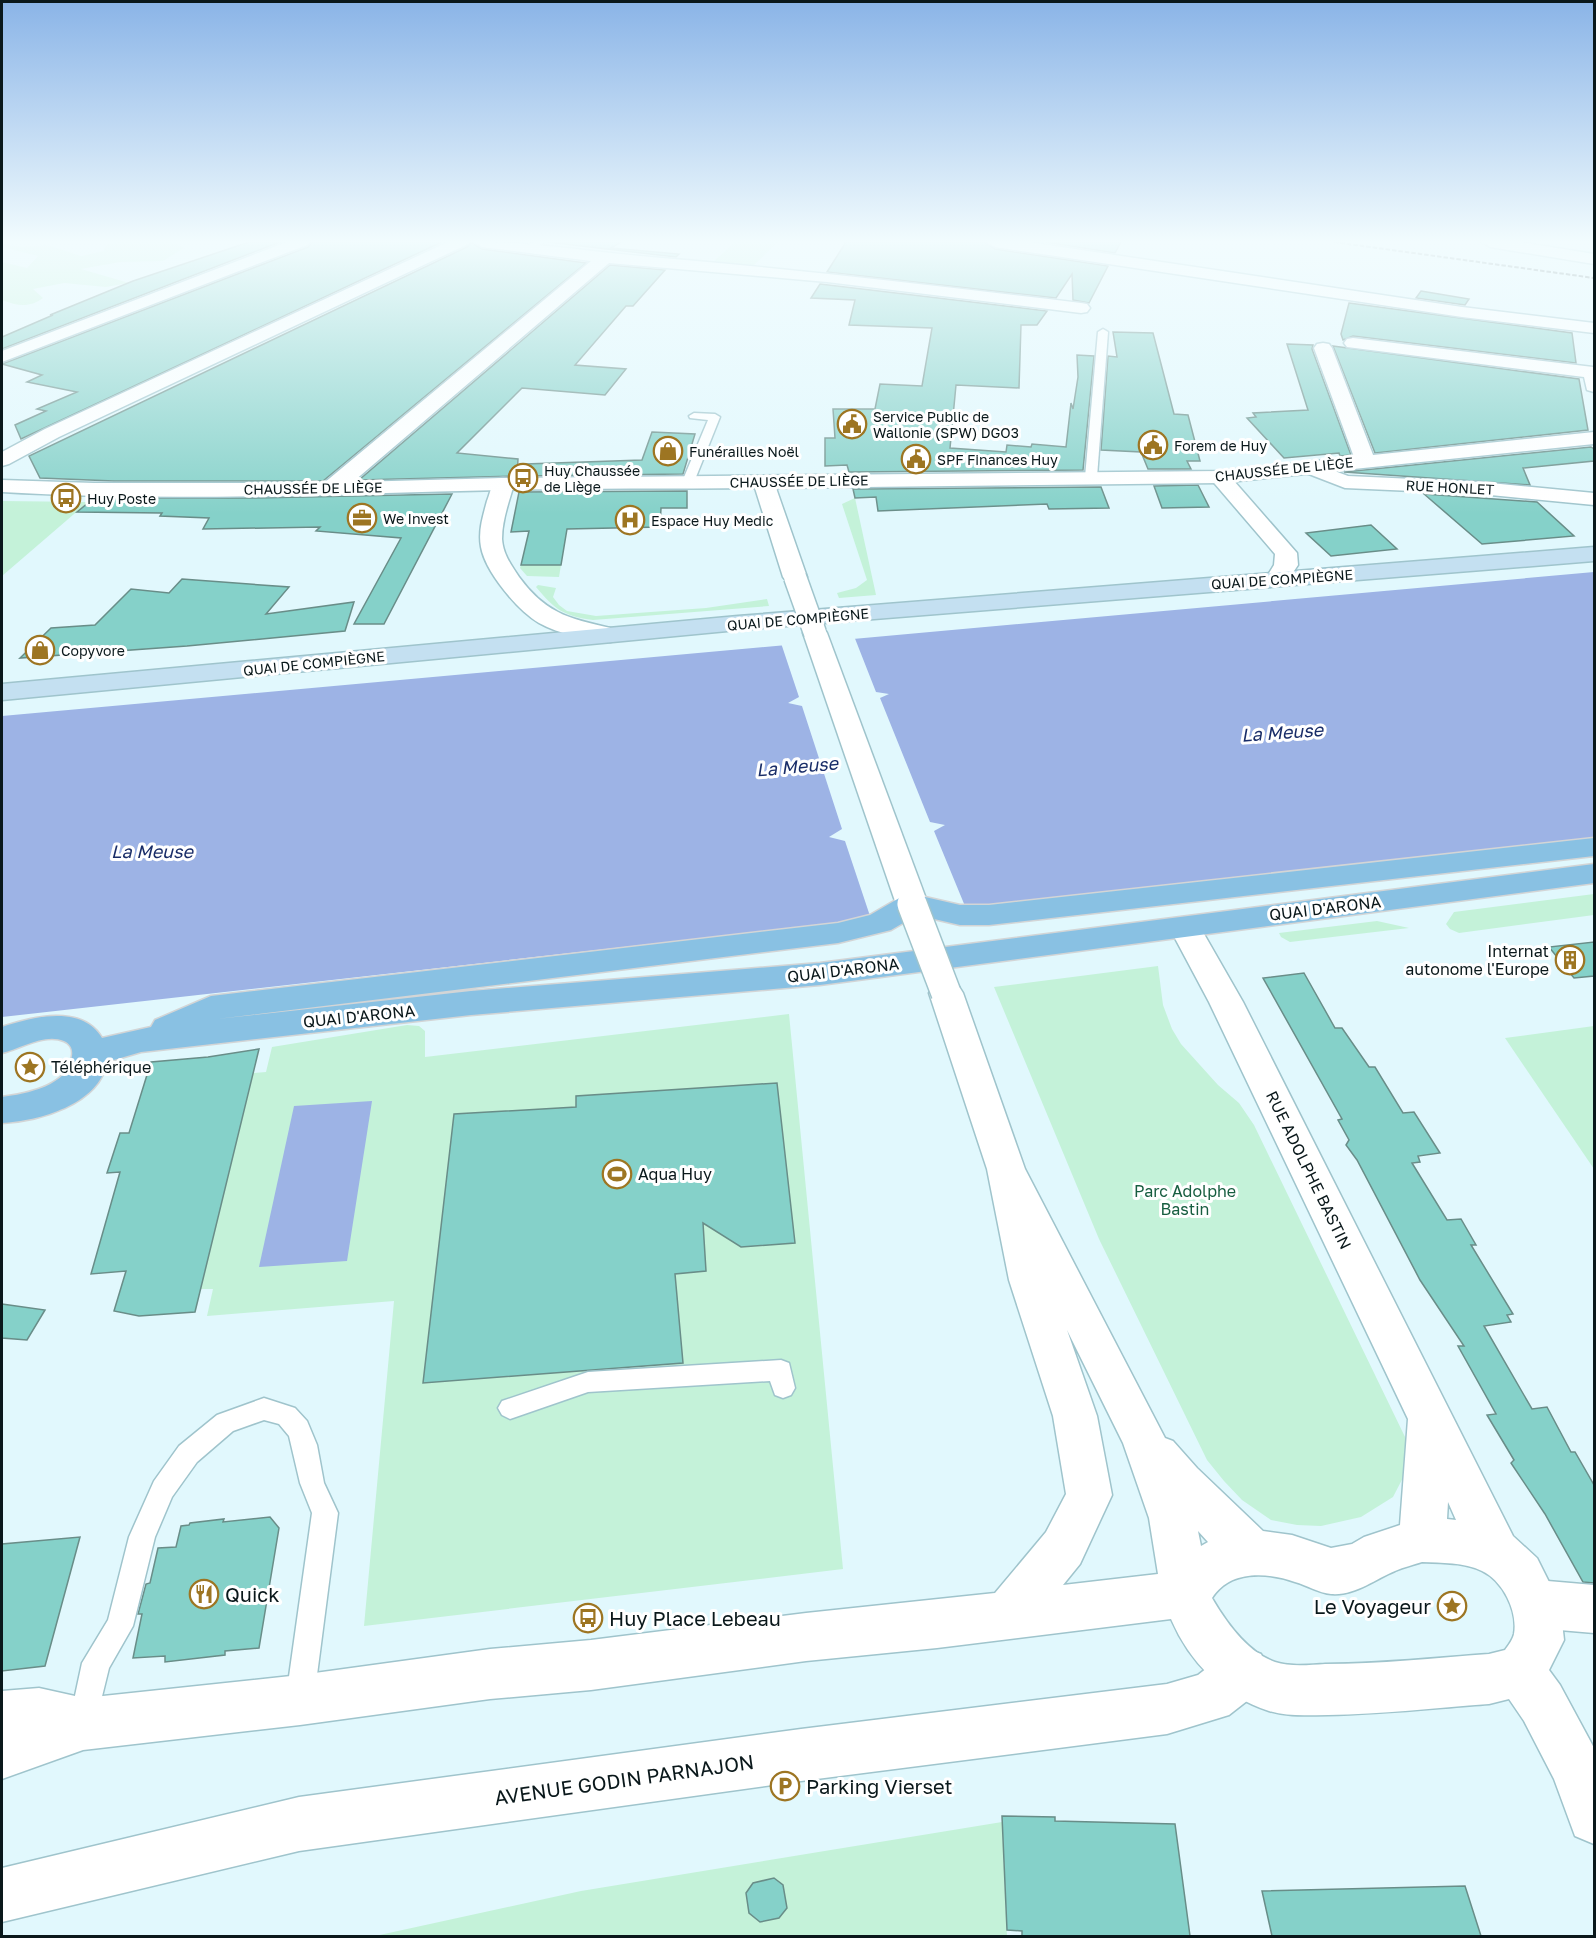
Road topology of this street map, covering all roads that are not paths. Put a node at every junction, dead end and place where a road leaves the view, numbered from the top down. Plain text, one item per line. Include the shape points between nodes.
1 (66, 332) edge
2 (267, 332) edge
3 (517, 332) edge
4 (1102, 332) dead end
5 (1353, 343) dead end
6 (1323, 348) dead end
7 (2, 357) edge
8 (1594, 386) edge
9 (694, 416) dead end
10 (1594, 438) edge
11 (2, 460) edge
12 (1365, 460) junction
13 (1308, 467) junction
14 (2, 477) edge
15 (1091, 477) junction
16 (1220, 477) junction
17 (763, 481) junction
18 (688, 482) junction
19 (2, 484) edge
20 (503, 484) junction
21 (333, 488) junction
22 (1594, 499) edge
23 (1594, 554) edge
24 (1424, 568) junction
25 (1278, 578) junction
26 (815, 633) junction
27 (609, 635) junction
28 (225, 672) junction
29 (2, 692) edge
30 (1594, 847) edge
31 (1594, 873) edge
32 (912, 904) junction
33 (1185, 927) junction
34 (141, 1040) junction
35 (2, 1041) edge
36 (90, 1054) junction
37 (2, 1110) edge
38 (1006, 1169) junction
39 (783, 1388) dead end
40 (510, 1408) dead end
41 (1429, 1416) junction
42 (1144, 1440) junction
43 (1422, 1540) junction
44 (1251, 1552) junction
45 (1496, 1552) junction
46 (1185, 1594) junction
47 (1536, 1604) junction
48 (1594, 1609) edge
49 (1008, 1615) junction
50 (1243, 1672) junction
51 (1520, 1672) junction
52 (300, 1700) junction
53 (2, 1717) edge
54 (83, 1724) junction
55 (2, 1753) edge
56 (1594, 1817) edge
57 (2, 1894) edge

1 - 7 street
2 - 11 street
3 - 21 street
4 - 15 lane
5 - 8 street via 1593,374
6 - 12 street
9 - 18 lane via 715,417
10 - 12 street, CHAUSSÉE DE LIÈGE
12 - 13 street, CHAUSSÉE DE LIÈGE
13 - 16 street, CHAUSSÉE DE LIÈGE
13 - 22 street, RUE HONLET via 1346,482 1480,488
14 - 19 street, CHAUSSÉE DE LIÈGE
15 - 16 street, CHAUSSÉE DE LIÈGE
15 - 17 street, CHAUSSÉE DE LIÈGE
16 - 25 street via 1286,553 1286,565
17 - 18 street, CHAUSSÉE DE LIÈGE
17 - 26 street, bridge
18 - 20 street, CHAUSSÉE DE LIÈGE
19 - 21 street, CHAUSSÉE DE LIÈGE via 93,489
20 - 21 street, CHAUSSÉE DE LIÈGE
20 - 27 street via 492,527 492,548 519,596 543,617
23 - 24 main road, QUAI DE COMPIÈGNE
24 - 25 main road, QUAI DE COMPIÈGNE
24 - 26 main road via 1405,578
25 - 27 main road, QUAI DE COMPIÈGNE
26 - 28 main road via 272,678
26 - 32 street
27 - 28 main road, QUAI DE COMPIÈGNE
28 - 29 main road, QUAI DE COMPIÈGNE
30 - 32 main road via 989,915 960,915
31 - 33 main road, QUAI D'ARONA
32 - 34 main road via 880,923 838,933 211,1008
32 - 38 street, bridge
33 - 34 main road, QUAI D'ARONA via 820,974 471,1004
33 - 41 street, RUE ADOLPHE BASTIN via 1226,1002
34 - 36 main road, QUAI D'ARONA
35 - 36 main road via 28,1030 64,1029 87,1042
36 - 37 main road via 86,1071 70,1088 47,1102 20,1110
38 - 42 street
38 - 49 street via 1029,1280 1075,1416 1089,1495 1063,1548
39 - 40 lane via 781,1370 588,1382
41 - 43 street, RUE ADOLPHE BASTIN
41 - 45 street, RUE ADOLPHE BASTIN
42 - 44 street
42 - 46 street via 1172,1518
43 - 44 street via 1381,1553 1359,1566 1331,1571 1292,1558
43 - 45 street via 1453,1540
44 - 46 street via 1222,1559 1202,1571
45 - 47 street via 1520,1574
46 - 49 street
46 - 50 street via 1210,1642
47 - 48 street
47 - 51 street via 1539,1640
49 - 52 street via 490,1674
50 - 51 street via 1270,1686 1292,1690 1364,1689 1489,1679
50 - 57 street, AVENUE GODIN PARNAJON via 1212,1697 1167,1709 299,1824
51 - 56 street via 1542,1703 1577,1768
52 - 54 street
52 - 54 lane via 325,1513 312,1483 298,1429 287,1416 264,1409 225,1423 188,1454 163,1489 142,1537 120,1626 96,1663
53 - 54 street via 39,1714
54 - 55 street

